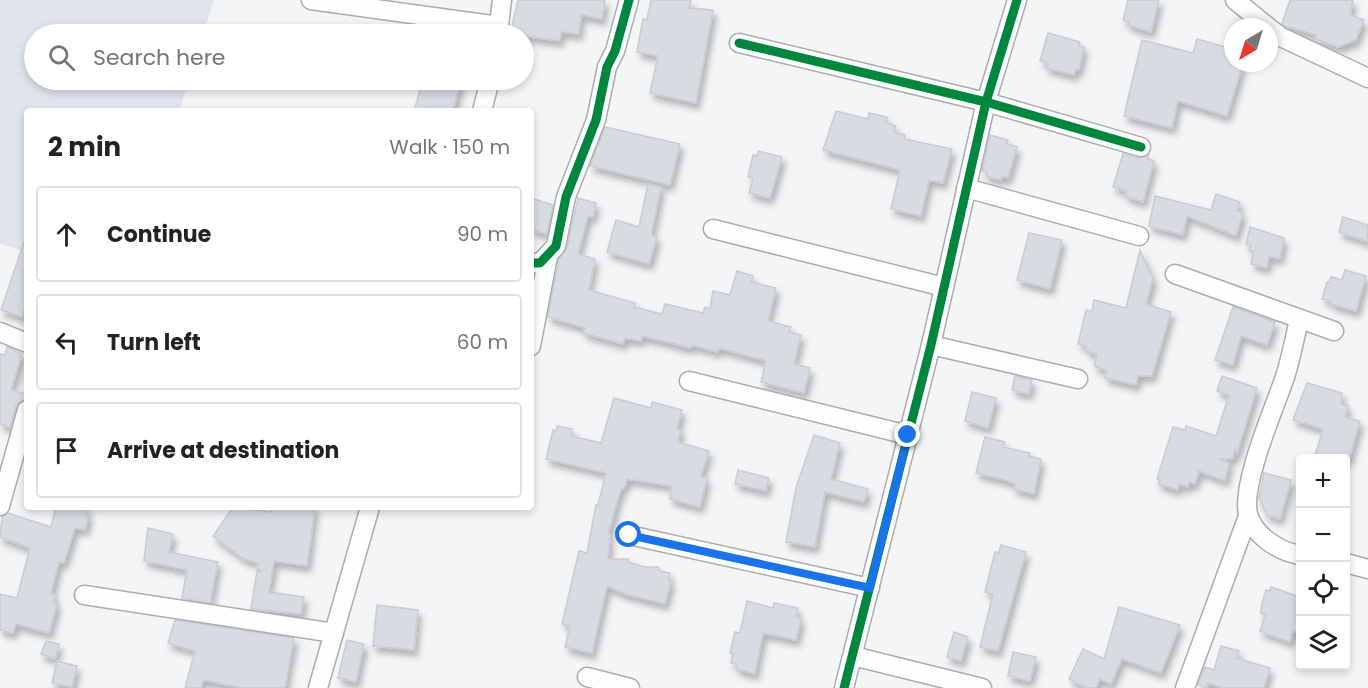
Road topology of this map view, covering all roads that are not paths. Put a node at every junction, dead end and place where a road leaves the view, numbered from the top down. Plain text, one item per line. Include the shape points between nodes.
1 (311, 0) edge
2 (502, 0) edge
3 (629, 0) edge
4 (1017, 0) edge
5 (1234, 0) edge
6 (1257, 18) edge
7 (461, 24) edge
8 (499, 24) edge
9 (1278, 34) edge
10 (739, 43) dead end
11 (1368, 78) edge
12 (487, 90) edge
13 (986, 102) junction
14 (483, 108) edge
15 (1141, 147) dead end
16 (966, 188) junction
17 (712, 229) dead end
18 (1138, 236) dead end
19 (540, 260) edge
20 (1174, 274) dead end
21 (944, 287) junction
22 (534, 317) edge
23 (1299, 319) junction
24 (1334, 331) dead end
25 (0, 332) edge
26 (24, 342) edge
27 (931, 345) junction
28 (1078, 379) dead end
29 (689, 381) dead end
30 (24, 417) edge
31 (908, 435) junction
32 (7, 454) edge
33 (0, 506) edge
34 (369, 510) edge
35 (1248, 516) junction
36 (629, 535) dead end
37 (1296, 554) edge
38 (1350, 563) edge
39 (1368, 569) edge
40 (870, 588) junction
41 (84, 595) dead end
42 (334, 633) junction
43 (853, 656) junction
44 (587, 677) dead end
45 (318, 688) edge
46 (630, 688) edge
47 (844, 688) edge
48 (982, 688) edge
49 (1185, 688) edge

1 - 7 street
2 - 8 street
3 - 19 street via 607,67 596,120 566,197 556,246
4 - 13 street
5 - 6 street
9 - 11 street
10 - 13 street
12 - 14 street
13 - 15 street
13 - 16 street
16 - 18 street
16 - 21 street
17 - 21 street
19 - 22 street
20 - 23 street
21 - 27 street
23 - 24 street
23 - 35 street via 1286,374 1247,492
25 - 26 street
27 - 28 street
27 - 31 street
29 - 31 street
30 - 32 street
31 - 40 street
32 - 33 street
34 - 42 street
35 - 37 street via 1275,547
35 - 49 street
36 - 40 street
38 - 39 street
40 - 43 street
41 - 42 street
42 - 45 street
43 - 47 street
43 - 48 street
44 - 46 street

